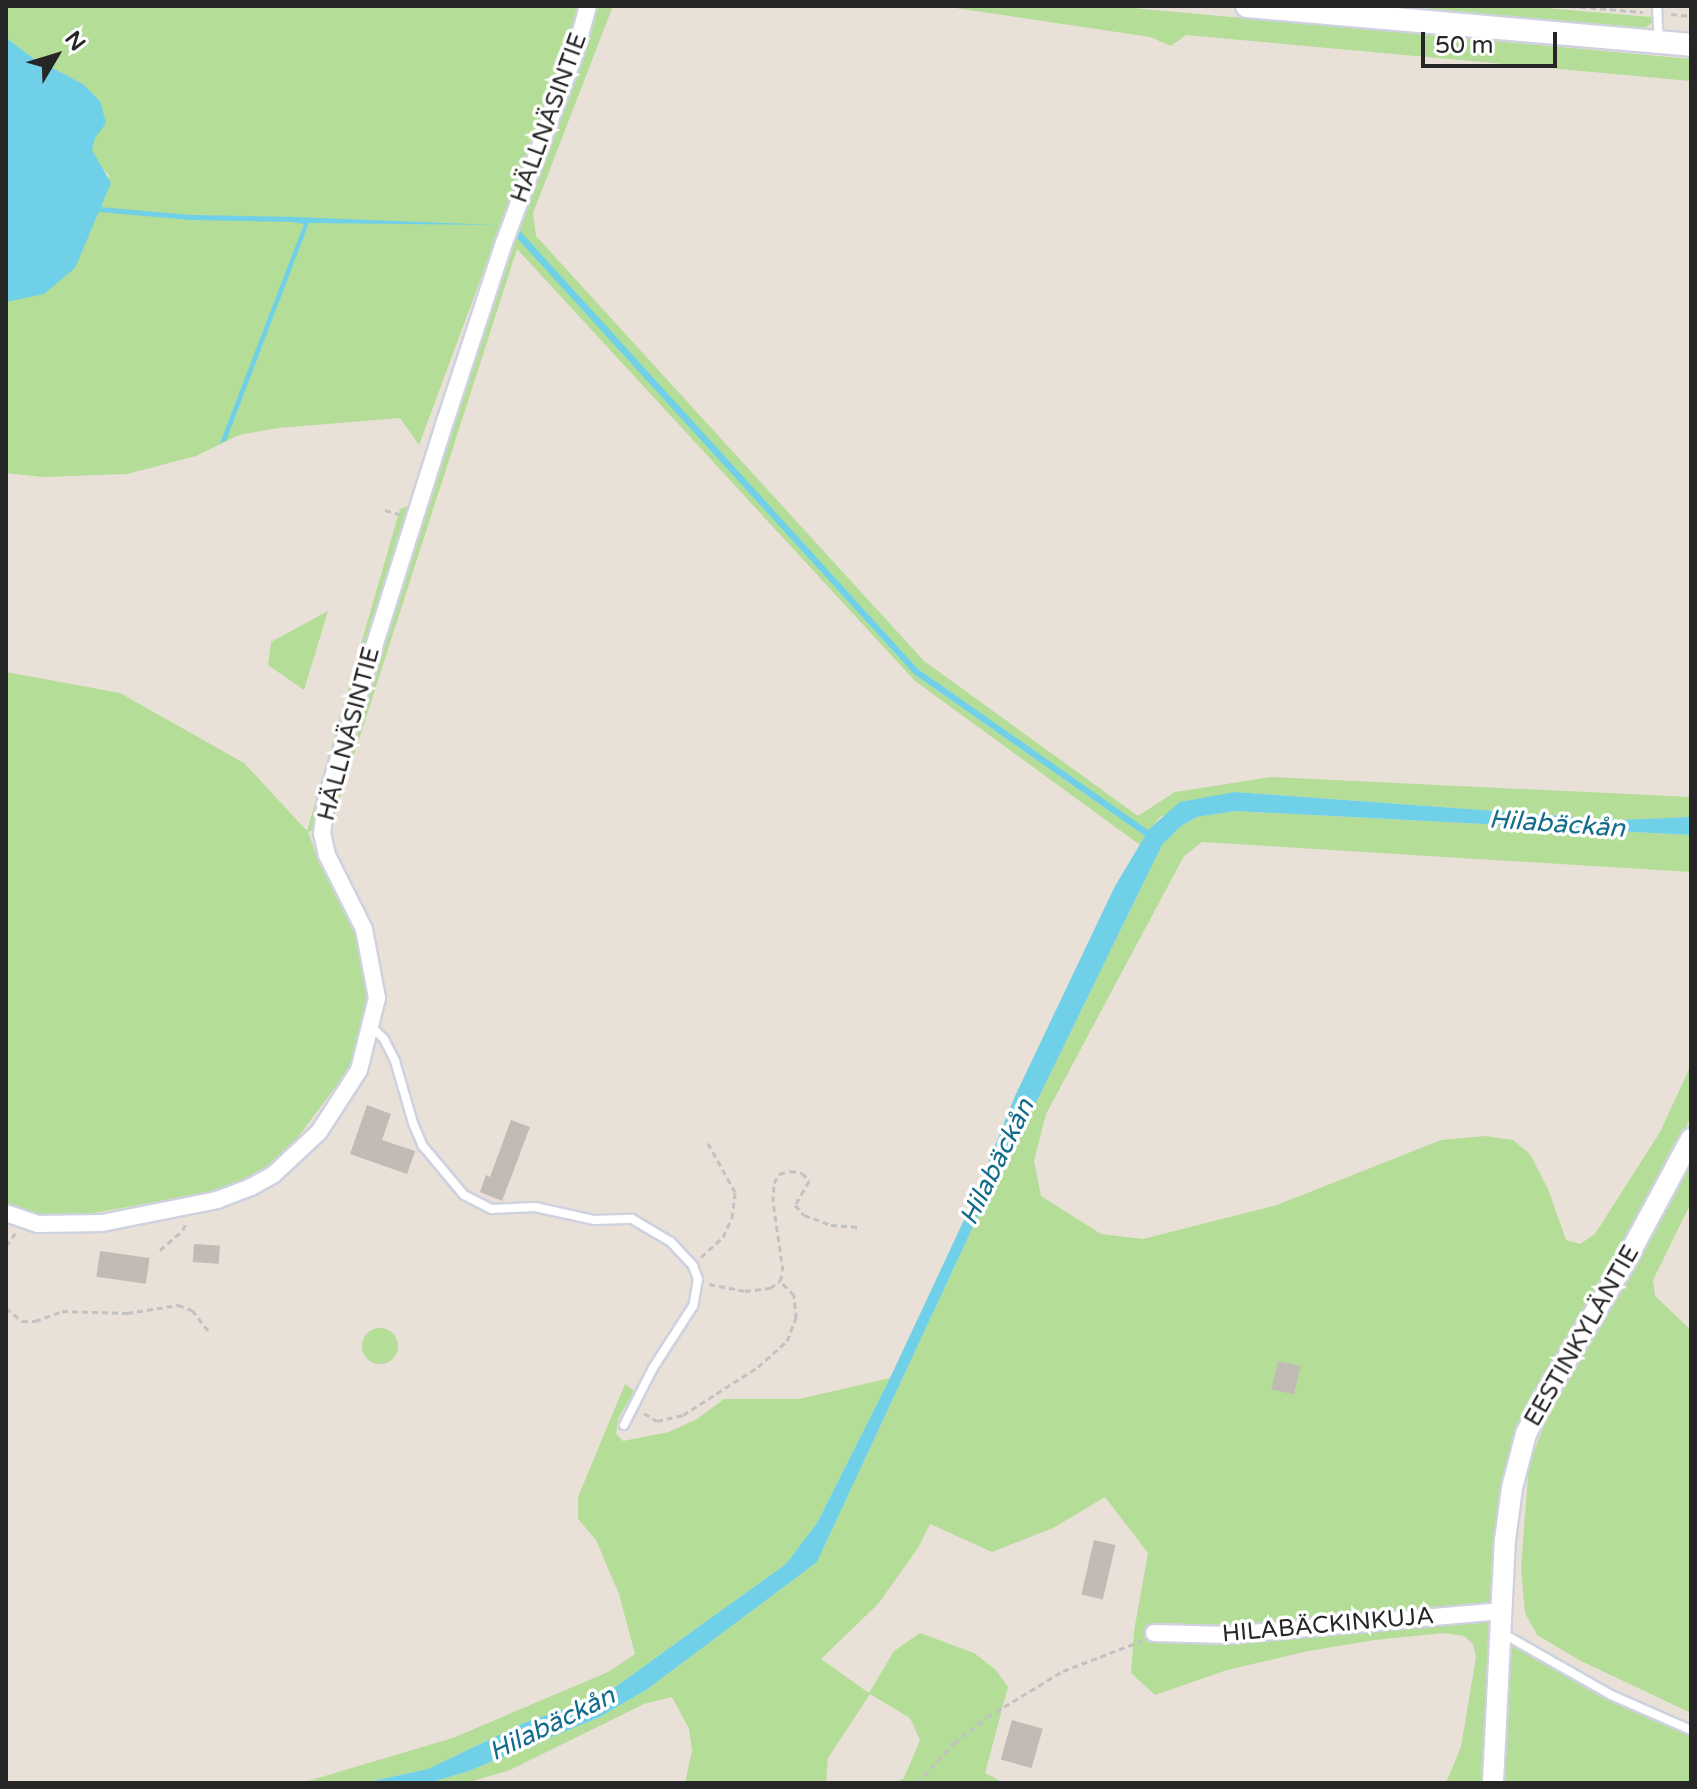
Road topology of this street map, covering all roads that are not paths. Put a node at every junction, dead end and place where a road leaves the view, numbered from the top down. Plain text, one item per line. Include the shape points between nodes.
1 (588, 6) edge
2 (1247, 6) edge
3 (1658, 10) edge
4 (1659, 42) junction
5 (1691, 45) edge
6 (372, 1027) junction
7 (1691, 1139) edge
8 (6, 1213) edge
9 (624, 1425) dead end
10 (1502, 1611) junction
11 (1501, 1632) junction
12 (1154, 1633) road end
13 (1691, 1730) edge
14 (1493, 1783) edge

1 - 6 street, HÄLLNÄSINTIE via 504,243 327,796 322,834 327,855 373,959 377,998
2 - 4 main road
3 - 4 lane
4 - 5 main road
6 - 8 street, HÄLLNÄSINTIE via 359,1070 319,1132 292,1159 251,1187 185,1207 66,1226
6 - 9 lane via 395,1061 423,1146 464,1195 492,1209 535,1207 594,1220 632,1219 671,1242 690,1262 698,1279 693,1306
7 - 10 street, EESTINKYLÄNTIE via 1526,1434 1512,1488
10 - 11 street, EESTINKYLÄNTIE
10 - 12 street, HILABÄCKINKUJA via 1228,1635
11 - 13 lane via 1611,1695
11 - 14 street, EESTINKYLÄNTIE

